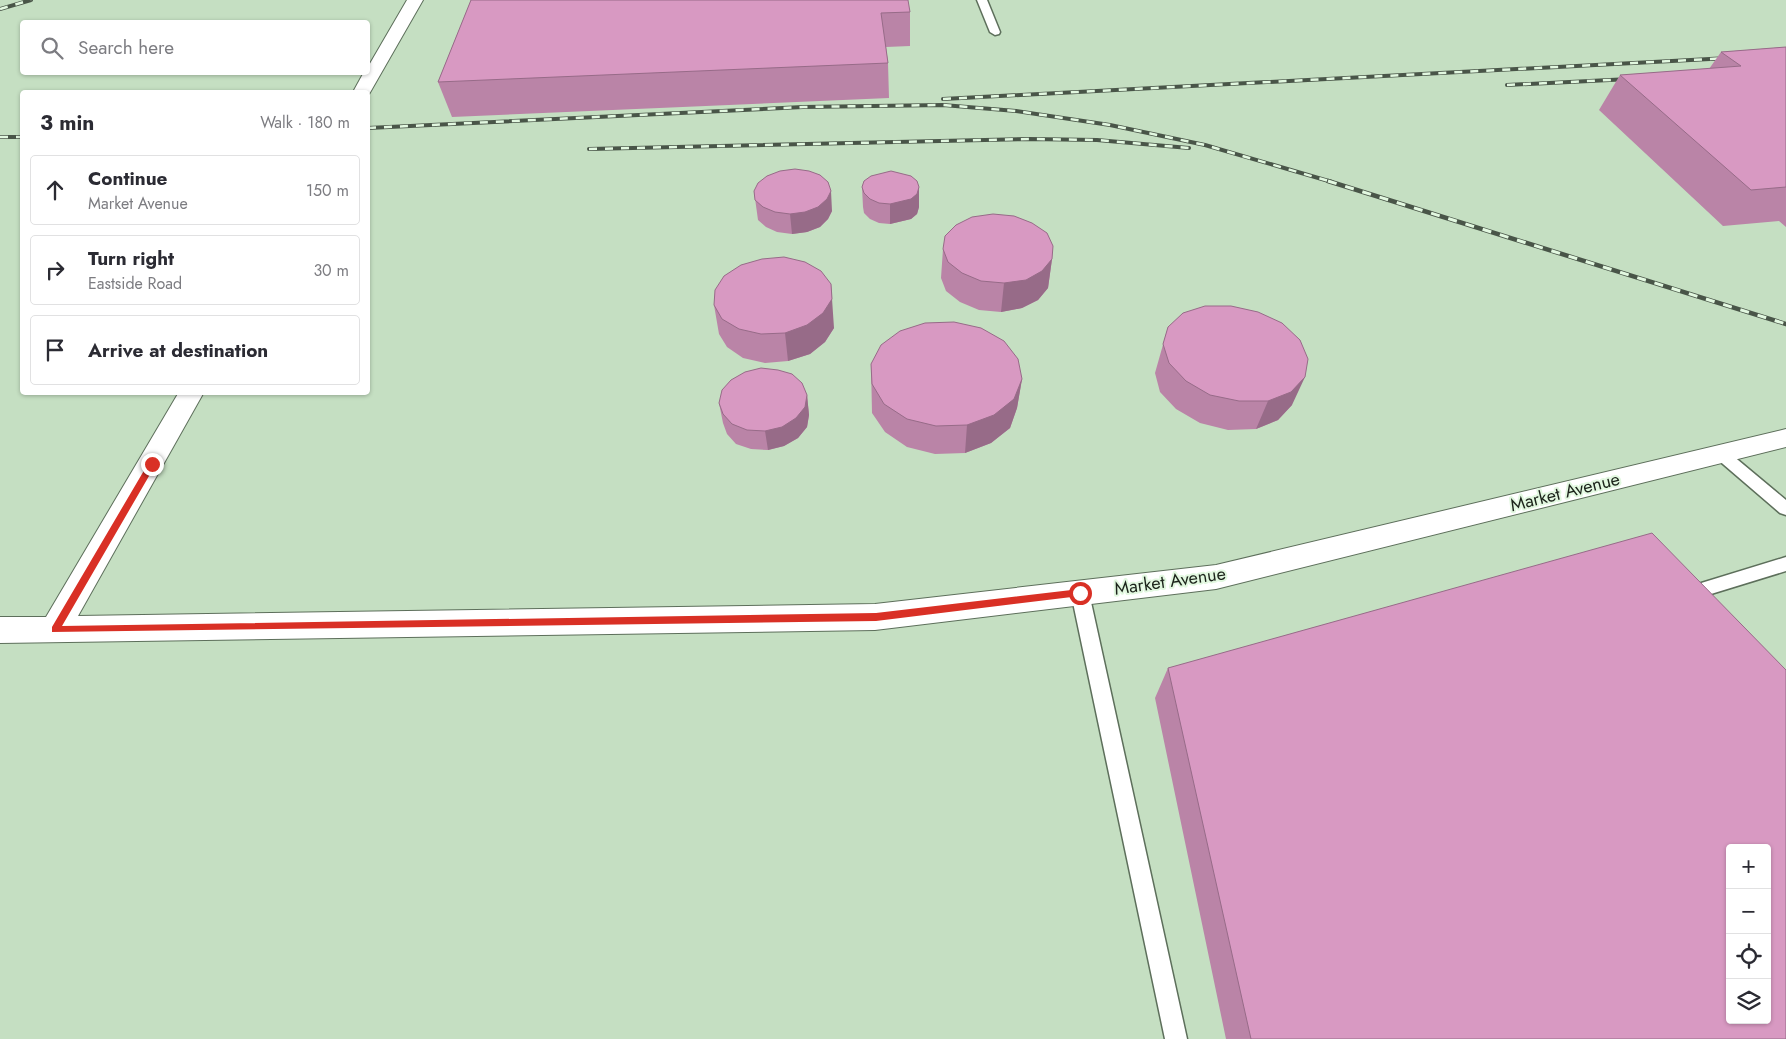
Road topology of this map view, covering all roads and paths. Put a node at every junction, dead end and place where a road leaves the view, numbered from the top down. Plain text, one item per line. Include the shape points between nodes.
1 (416, 0) edge
2 (982, 0) edge
3 (995, 32) dead end
4 (363, 90) edge
5 (190, 395) edge
6 (1786, 438) edge
7 (1721, 454) junction
8 (1786, 509) edge
9 (1786, 564) edge
10 (1080, 593) junction
11 (1674, 598) edge
12 (0, 630) edge
13 (55, 630) junction
14 (1176, 1039) edge

1 - 4 street
2 - 3 lane
5 - 13 street
6 - 7 street, Market Avenue
7 - 8 lane
7 - 10 street, Market Avenue via 1216,577
9 - 11 lane
10 - 13 street, Market Avenue via 876,617
10 - 14 lane
12 - 13 street, Market Avenue

